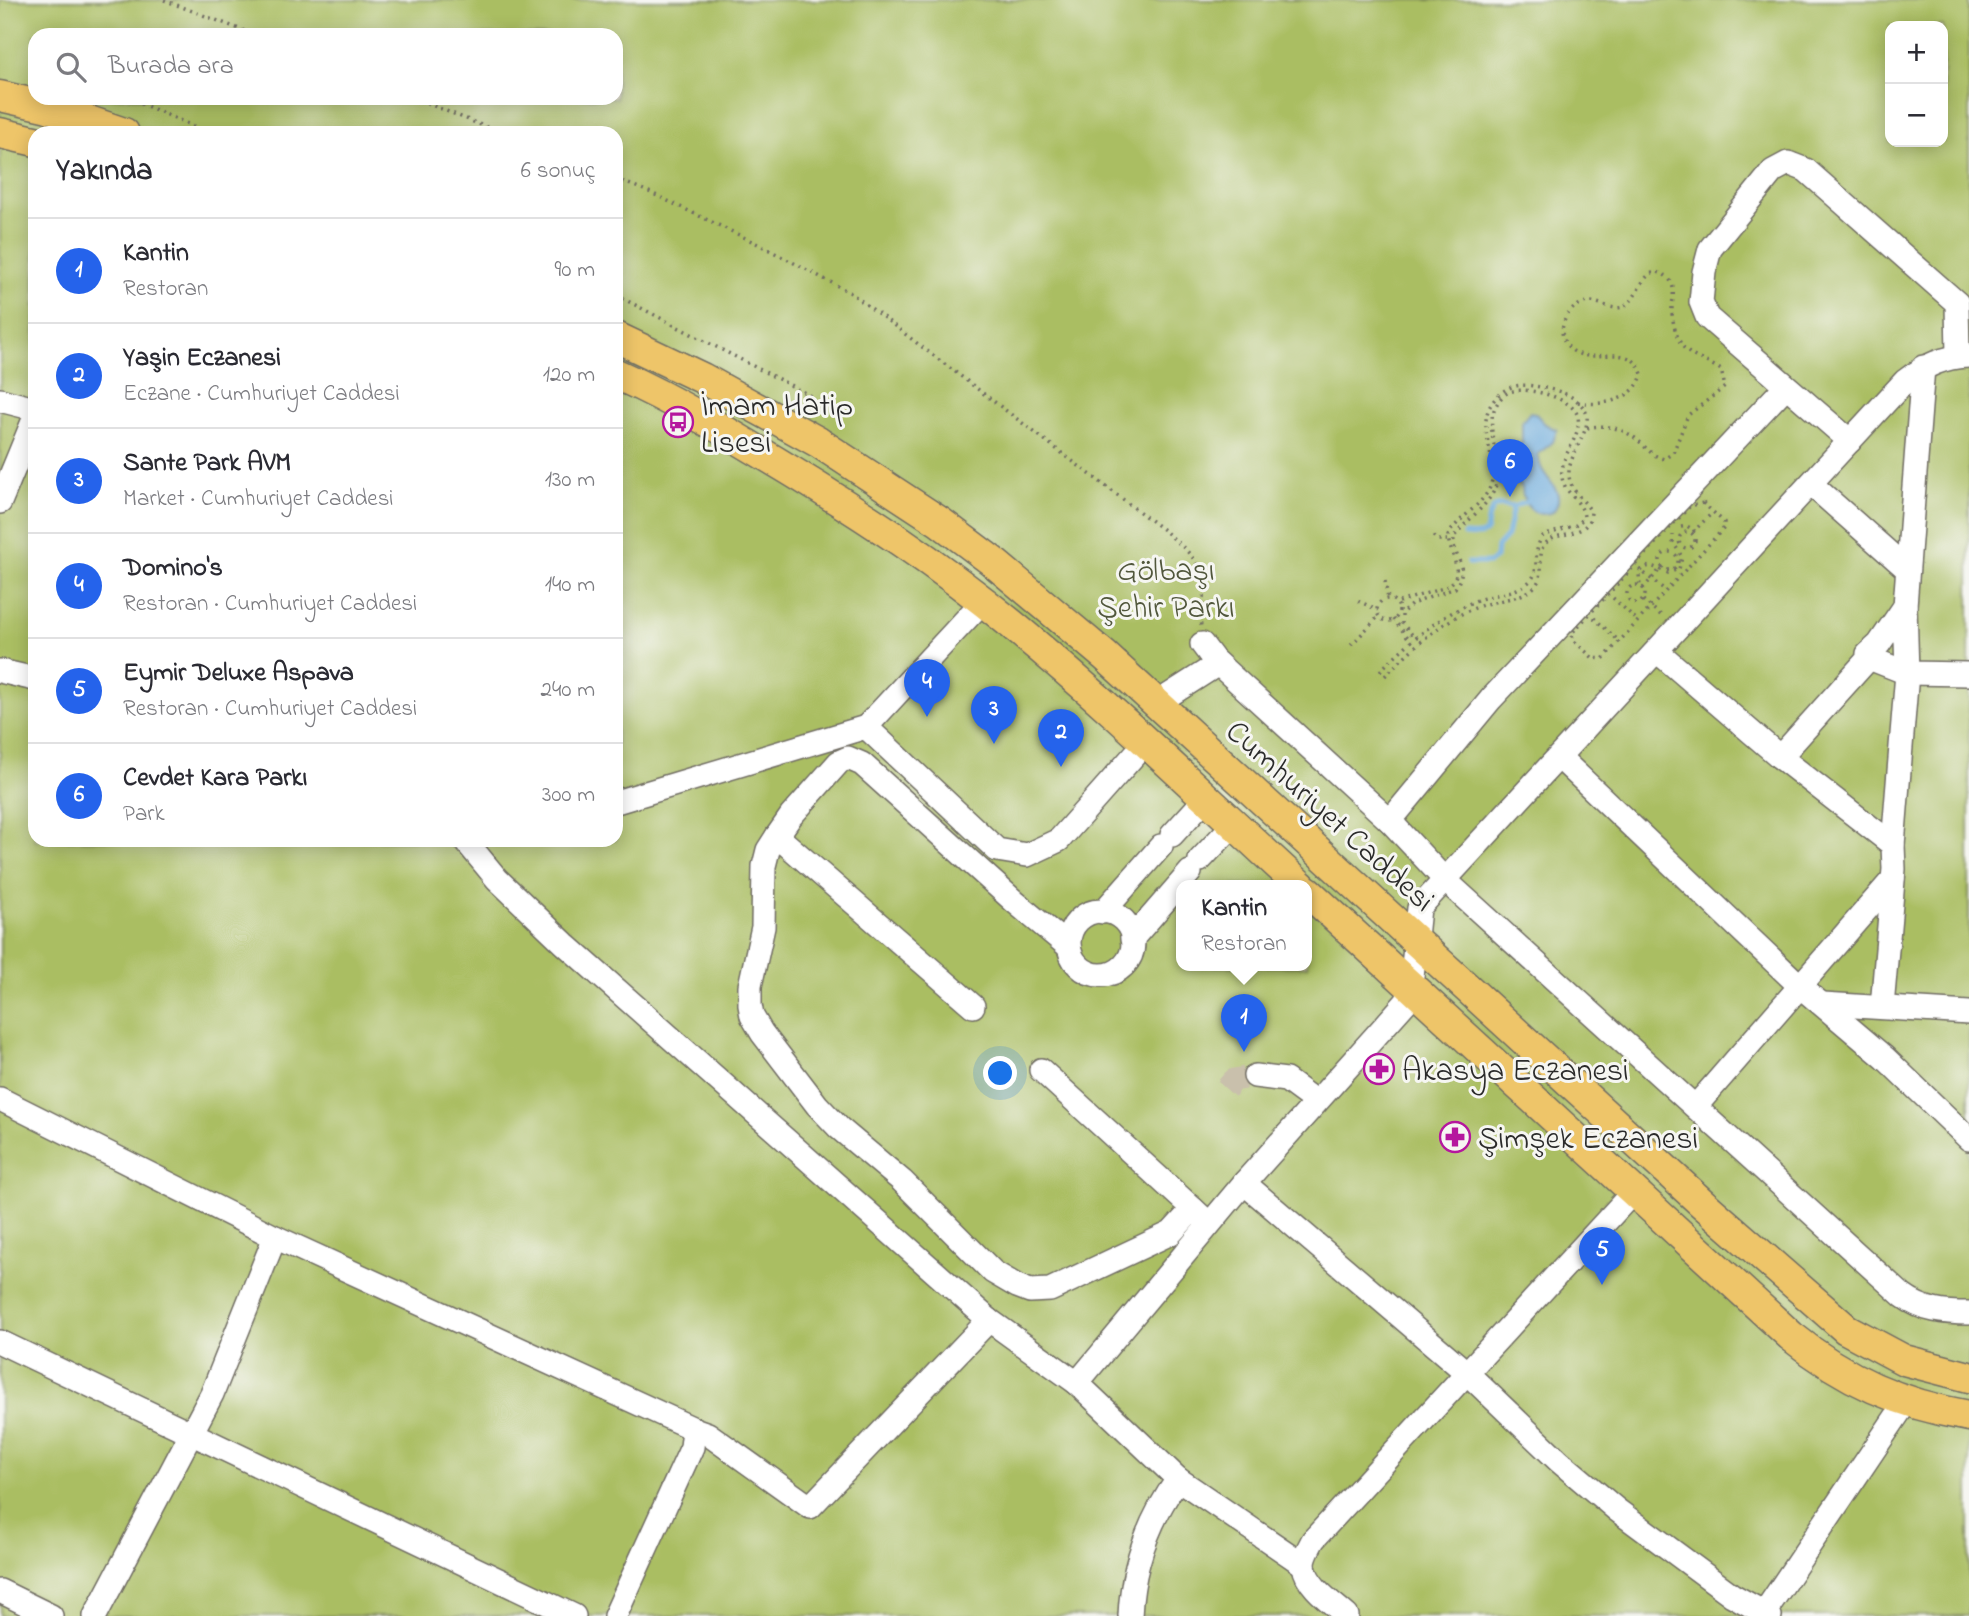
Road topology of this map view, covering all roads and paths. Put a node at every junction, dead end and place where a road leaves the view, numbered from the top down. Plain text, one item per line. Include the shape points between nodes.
1 (164, 0) edge
2 (237, 28) edge
3 (0, 96) edge
4 (28, 102) edge
5 (39, 105) edge
6 (144, 105) edge
7 (431, 105) edge
8 (104, 126) edge
9 (193, 126) edge
10 (484, 126) edge
11 (0, 133) edge
12 (28, 139) edge
13 (623, 182) edge
14 (623, 299) edge
15 (623, 340) edge
16 (1963, 356) edge
17 (1923, 367) junction
18 (623, 378) edge
19 (1786, 386) junction
20 (815, 398) dead end
21 (0, 400) edge
22 (1576, 401) junction
23 (28, 407) edge
24 (1586, 428) junction
25 (28, 434) edge
26 (1850, 441) junction
27 (1811, 484) junction
28 (0, 502) edge
29 (1713, 512) junction
30 (1693, 532) junction
31 (1433, 536) dead end
32 (1448, 540) junction
33 (1693, 546) junction
34 (1678, 550) junction
35 (1702, 552) junction
36 (1635, 565) junction
37 (1661, 568) junction
38 (1680, 569) junction
39 (1907, 569) junction
40 (1641, 570) junction
41 (1651, 579) junction
42 (1385, 581) dead end
43 (1643, 589) junction
44 (1666, 591) junction
45 (1609, 594) junction
46 (1388, 599) junction
47 (1643, 600) junction
48 (983, 601) junction
49 (1358, 601) dead end
50 (1396, 603) junction
51 (1905, 606) junction
52 (1651, 607) junction
53 (1378, 610) junction
54 (1590, 614) junction
55 (1379, 616) junction
56 (1393, 619) junction
57 (1639, 621) junction
58 (1202, 638) joint
59 (1413, 639) junction
60 (1620, 641) junction
61 (1351, 645) dead end
62 (1657, 651) junction
63 (1869, 659) junction
64 (1218, 664) junction
65 (0, 671) edge
66 (1380, 671) dead end
67 (1907, 673) junction
68 (1969, 674) edge
69 (1385, 676) dead end
70 (28, 677) edge
71 (1157, 703) junction
72 (866, 727) junction
73 (1145, 743) junction
74 (1559, 757) junction
75 (1780, 757) junction
76 (1206, 798) junction
77 (623, 800) edge
78 (1390, 821) junction
79 (1234, 824) junction
80 (777, 836) junction
81 (1893, 845) junction
82 (476, 847) edge
83 (1893, 879) junction
84 (1183, 880) edge
85 (1295, 880) edge
86 (1445, 880) junction
87 (1176, 888) edge
88 (1312, 896) edge
89 (1103, 912) junction
90 (1132, 939) junction
91 (1415, 939) junction
92 (1069, 947) junction
93 (1411, 986) junction
94 (1801, 987) junction
95 (1823, 1004) junction
96 (973, 1006) dead end
97 (1882, 1007) junction
98 (1969, 1013) edge
99 (1041, 1070) dead end
100 (1255, 1076) tunnel mouth
101 (0, 1099) edge
102 (1316, 1102) junction
103 (1696, 1107) junction
104 (1969, 1139) edge
105 (1244, 1183) junction
106 (1634, 1191) junction
107 (1201, 1216) junction
108 (275, 1237) junction
109 (1969, 1314) edge
110 (989, 1320) junction
111 (0, 1342) edge
112 (1467, 1373) junction
113 (1969, 1377) edge
114 (1077, 1383) junction
115 (1906, 1402) junction
116 (1969, 1416) edge
117 (694, 1429) junction
118 (191, 1435) junction
119 (1178, 1479) junction
120 (1304, 1565) junction
121 (0, 1591) edge
122 (1767, 1615) edge
123 (51, 1616) edge
124 (94, 1616) edge
125 (574, 1616) edge
126 (615, 1616) edge
127 (1130, 1616) edge
128 (1347, 1616) edge

1 - 2 path
3 - 4 main road
5 - 8 main road
6 - 9 path
7 - 10 path
11 - 12 main road
13 - 58 path via 851,293 1166,532 1201,571 1205,585
14 - 20 path
15 - 71 main road, Cumhuriyet Caddesi via 702,378 880,481 992,561
16 - 17 street
16 - 19 street via 1957,303 1816,178 1788,163 1773,171 1710,249 1701,302 1707,317
17 - 26 street
17 - 39 street
18 - 48 main road via 729,433 821,489
19 - 26 street
19 - 78 street via 1490,699
21 - 23 street
22 - 24 path via 1588,419
22 - 24 path via 1595,403 1627,395 1636,389 1642,374 1628,356 1582,356 1572,351 1562,329 1568,314 1591,302 1621,307 1629,303 1646,276 1666,276 1673,290 1672,312 1679,340 1690,354 1721,370 1725,387 1692,410 1673,453 1664,459 1611,426
22 - 32 path via 1553,390 1520,384 1497,396 1485,418 1490,488 1452,529
24 - 69 path via 1569,468 1572,488 1591,512 1584,528 1546,543 1542,573 1534,588 1480,606 1440,627
25 - 28 street
26 - 27 street
27 - 39 street
27 - 62 street
29 - 30 path
29 - 35 path via 1725,525
29 - 36 path via 1703,503 1690,506
30 - 33 path
30 - 34 path via 1687,526 1675,530 1673,542
31 - 32 path
32 - 50 path via 1458,571 1452,583
33 - 34 path
33 - 35 path
34 - 37 path via 1663,555
34 - 38 path
35 - 38 path
36 - 40 path
36 - 45 path
37 - 38 path via 1672,573
37 - 40 path
37 - 41 path
38 - 44 path
39 - 51 street
40 - 41 path
40 - 43 path via 1638,582
41 - 43 path
41 - 44 path
42 - 46 path
43 - 47 path
43 - 47 path via 1635,586 1628,594 1633,603
44 - 52 path
45 - 54 path
45 - 57 path
46 - 50 path
46 - 53 path
47 - 52 path
48 - 72 street via 945,634
48 - 73 main road
49 - 53 path
50 - 56 path via 1399,613
51 - 63 street via 1868,654
51 - 67 street
52 - 57 path
53 - 55 path
54 - 60 path
54 - 60 path via 1572,633 1573,640 1593,658 1604,659
55 - 56 path
55 - 61 path
56 - 59 path
57 - 60 path
58 - 64 street
59 - 59 path via 1473,601 1528,583 1543,536 1584,518 1566,492 1562,477 1564,458 1578,424 1575,409 1567,402 1546,394 1512,391 1494,408 1496,487 1454,537 1462,565 1455,589 1412,604 1402,613 1402,623
59 - 66 path
62 - 74 street
62 - 75 street
63 - 67 street
63 - 75 street
64 - 71 street
64 - 78 street
65 - 70 street
67 - 68 street
67 - 81 street
71 - 91 main road, Cumhuriyet Caddesi
72 - 73 street via 997,850 1027,855 1059,840
72 - 77 street
73 - 76 main road
74 - 86 street
74 - 94 street
75 - 81 street
76 - 79 main road
76 - 89 street
78 - 86 street
79 - 84 street
79 - 85 main road
80 - 92 street via 839,762 857,761
80 - 96 street
80 - 107 street via 764,866 763,928 750,986 752,1016 817,1105 993,1272 1030,1291 1050,1290
81 - 83 street
82 - 110 street via 497,879 565,944
83 - 94 street
83 - 97 street
86 - 91 street via 1419,908
86 - 103 street
87 - 90 street
88 - 93 main road
89 - 90 street via 1123,920
89 - 92 street via 1078,921
90 - 92 street via 1125,964 1102,975 1078,966
91 - 93 street
91 - 113 main road, Cumhuriyet Caddesi via 1846,1329 1904,1360
93 - 102 street via 1405,1003
93 - 106 main road
94 - 95 street
94 - 103 street
95 - 97 street
95 - 104 street
97 - 98 street
99 - 107 street
100 - 102 street via 1286,1080
101 - 108 street
102 - 105 street
103 - 109 street via 1903,1296 1919,1307
105 - 107 street
105 - 112 street
106 - 112 street
106 - 115 main road via 1815,1356
107 - 114 street
108 - 117 street
108 - 118 street
110 - 114 street
110 - 117 street via 810,1507 708,1434
111 - 118 street
112 - 120 street via 1313,1540
112 - 122 street via 1617,1510 1732,1595
114 - 119 street
115 - 116 main road
115 - 122 street
117 - 126 street via 692,1447
118 - 124 street
118 - 125 street
119 - 120 street
119 - 127 street via 1160,1505 1136,1566
120 - 128 street via 1315,1587
121 - 123 street

